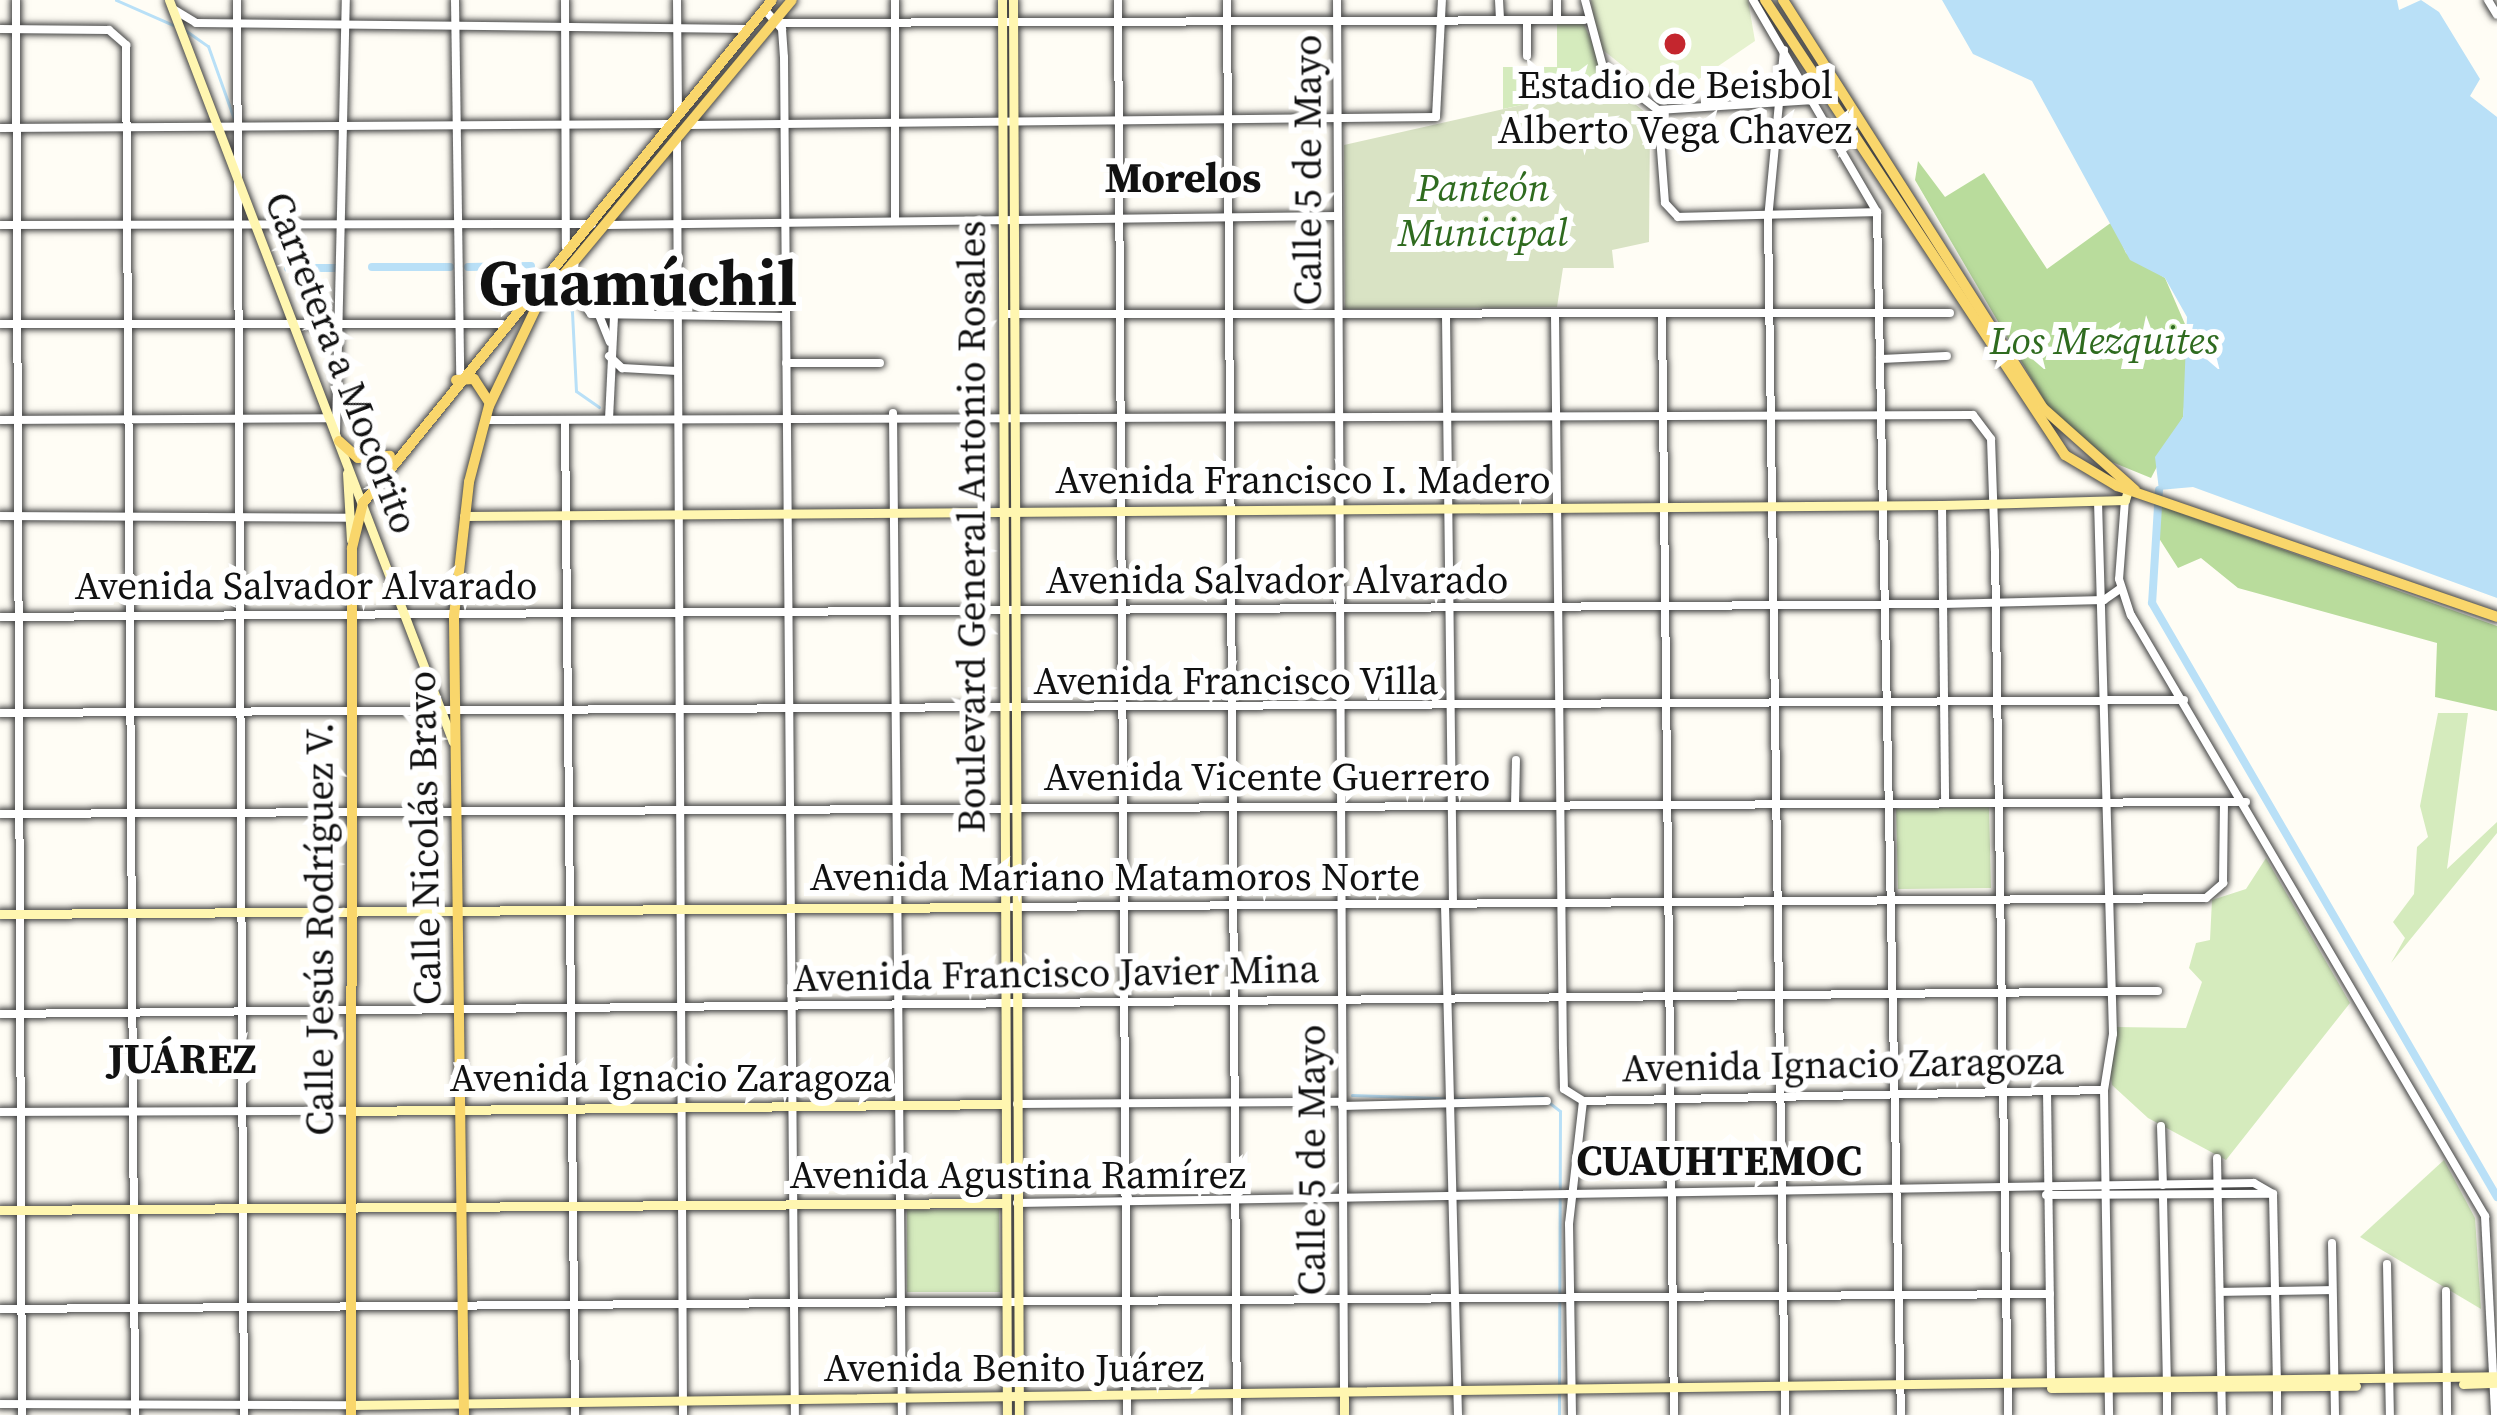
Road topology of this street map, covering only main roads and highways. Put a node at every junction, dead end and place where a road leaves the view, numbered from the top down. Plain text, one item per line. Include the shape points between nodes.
1 (792, 0) edge
2 (1765, 0) edge
3 (1783, 0) edge
4 (768, 5) edge
5 (1990, 325) junction
6 (1977, 333) junction
7 (457, 377) junction
8 (489, 406) junction
9 (339, 439) road end
10 (390, 456) junction
11 (2130, 490) junction
12 (2497, 617) edge
13 (351, 1410) edge
14 (464, 1415) edge

1 - 8 main road, Calle Nicolás Bravo via 557,277
2 - 6 main road
3 - 5 main road
4 - 7 main road
5 - 6 main road
5 - 11 main road via 2054,422
6 - 11 main road via 2056,447
7 - 8 main road via 483,385
7 - 10 main road
8 - 14 main road, Calle Nicolás Bravo via 464,516 447,712 455,747
9 - 10 main road via 363,460
10 - 13 main road, Calle Jesús Rodríguez V. via 363,504 352,548
11 - 12 main road

